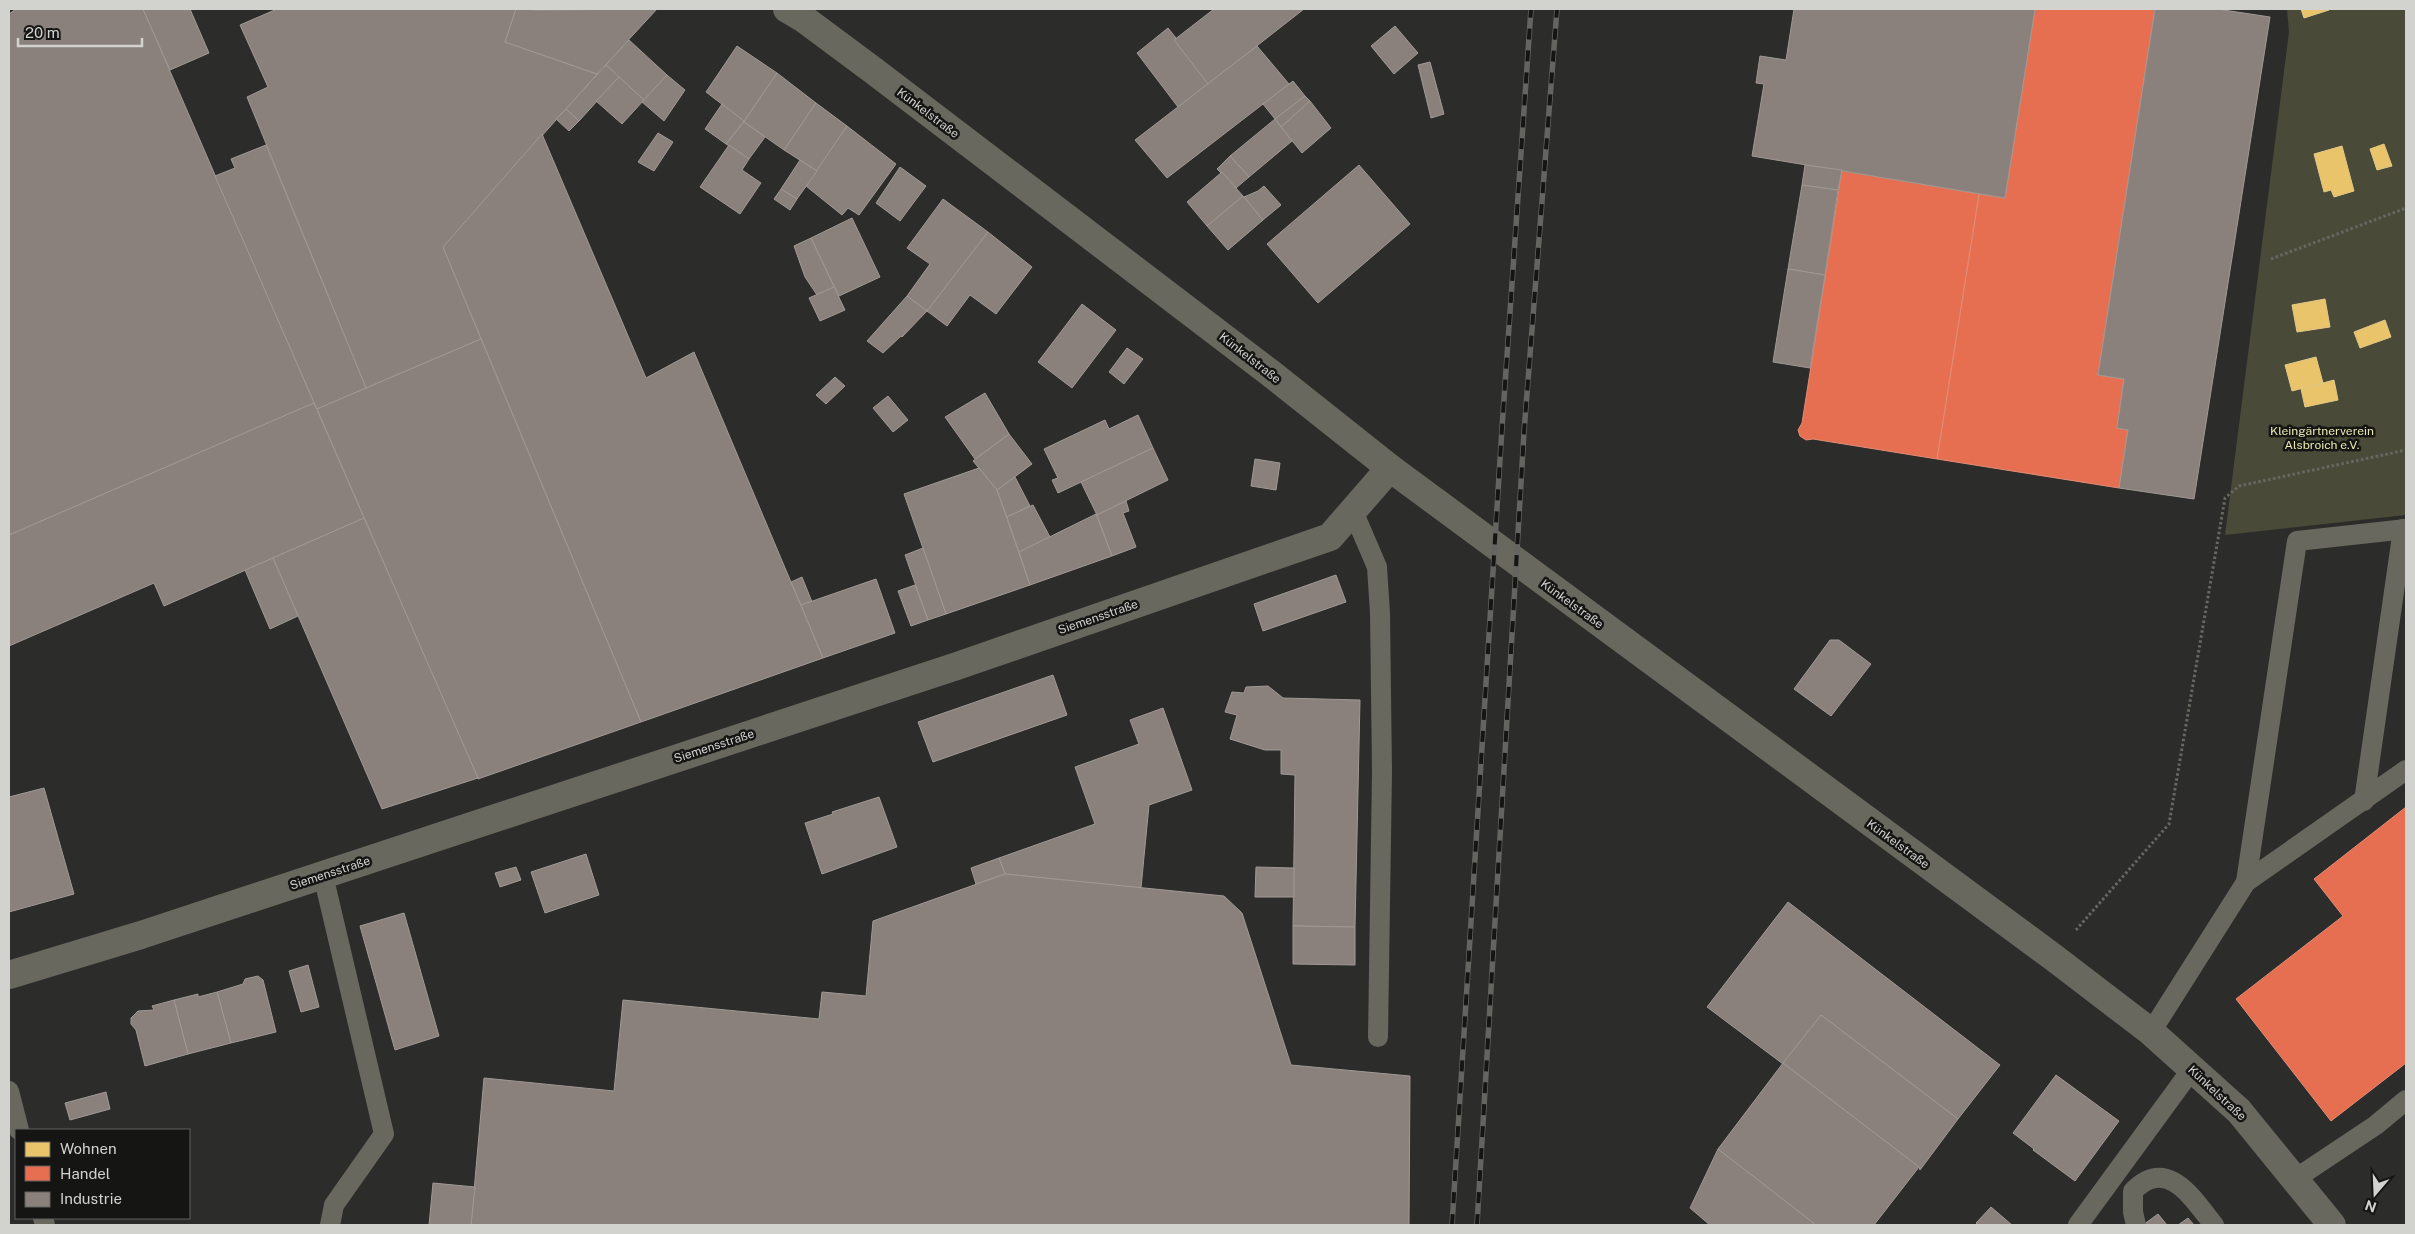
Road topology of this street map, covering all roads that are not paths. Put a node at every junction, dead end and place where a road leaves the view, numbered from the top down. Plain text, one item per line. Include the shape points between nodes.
1 (788, 9) edge
2 (1390, 468) junction
3 (1353, 512) junction
4 (2405, 529) edge
5 (2406, 770) edge
6 (2364, 801) junction
7 (324, 875) junction
8 (2246, 882) junction
9 (9, 975) edge
10 (2151, 1032) junction
11 (1378, 1037) dead end
12 (2192, 1069) junction
13 (9, 1091) edge
14 (2406, 1100) edge
15 (19, 1129) edge
16 (2295, 1179) junction
17 (330, 1225) edge
18 (2078, 1225) edge
19 (2136, 1225) edge
20 (2214, 1225) edge
21 (2332, 1225) edge

1 - 2 street, Künkelstraße via 1254,360
2 - 3 street, Siemensstraße
2 - 10 street, Künkelstraße
3 - 7 street, Siemensstraße via 1330,537 966,662
3 - 11 lane via 1377,567 1380,613 1382,771
4 - 6 lane
4 - 8 lane via 2297,541
5 - 6 lane
6 - 8 lane
7 - 9 street, Siemensstraße
7 - 17 lane via 384,1134 334,1205
8 - 10 lane
10 - 12 street, Künkelstraße
12 - 16 street, Künkelstraße via 2239,1110
12 - 18 lane
13 - 15 lane
14 - 16 lane via 2376,1125
16 - 21 street, Künkelstraße
19 - 20 lane via 2133,1191 2143,1180 2163,1177 2182,1186

